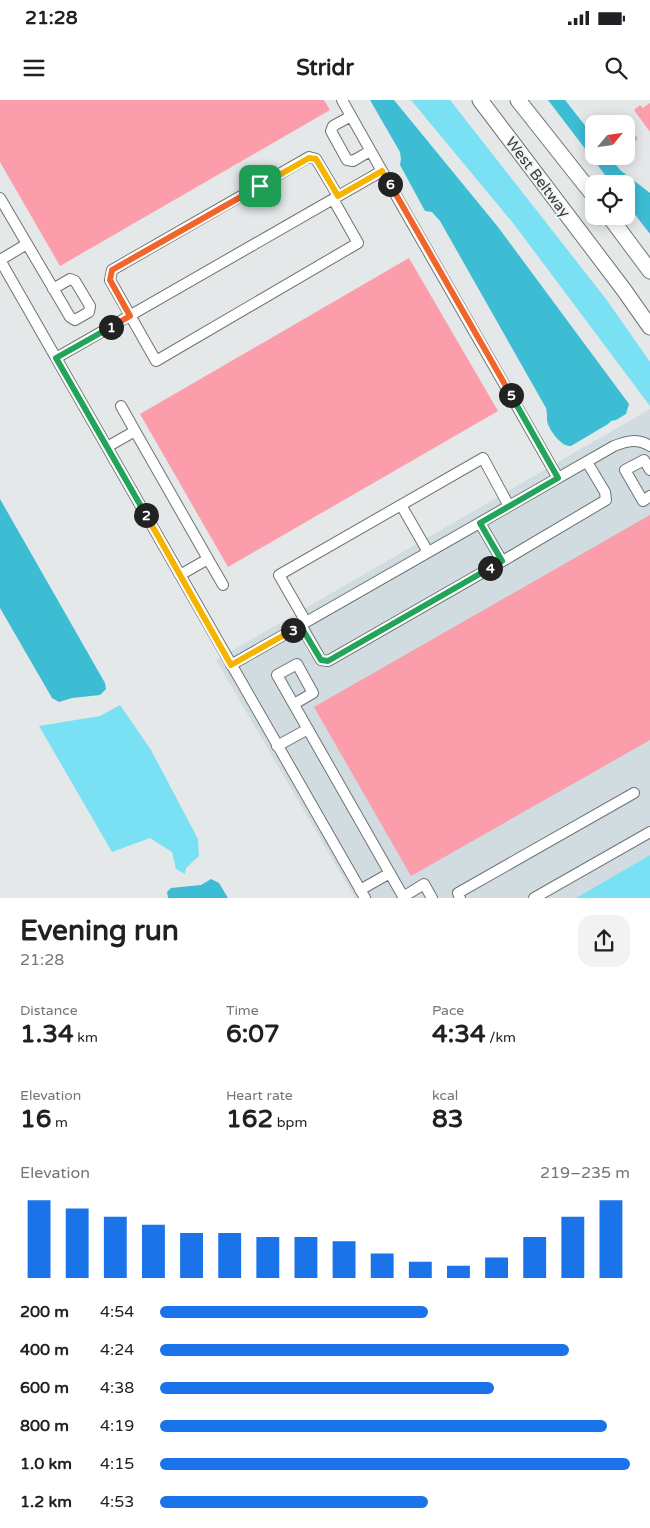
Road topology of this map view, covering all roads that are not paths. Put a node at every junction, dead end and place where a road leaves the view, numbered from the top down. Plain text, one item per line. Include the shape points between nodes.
1 (342, 100) edge
2 (480, 100) edge
3 (518, 100) edge
4 (351, 116) junction
5 (370, 151) junction
6 (382, 171) junction
7 (585, 185) edge
8 (0, 198) edge
9 (336, 198) junction
10 (616, 225) edge
11 (27, 244) junction
12 (0, 260) edge
13 (650, 271) edge
14 (54, 289) dead end
15 (130, 316) junction
16 (650, 327) edge
17 (56, 358) junction
18 (121, 406) dead end
19 (136, 431) junction
20 (650, 446) edge
21 (107, 447) junction
22 (587, 462) junction
23 (650, 470) edge
24 (558, 478) junction
25 (650, 496) edge
26 (401, 505) junction
27 (509, 506) junction
28 (480, 523) junction
29 (428, 552) junction
30 (208, 559) junction
31 (502, 561) junction
32 (180, 575) junction
33 (223, 585) dead end
34 (303, 624) junction
35 (231, 665) junction
36 (294, 704) dead end
37 (308, 729) junction
38 (277, 746) junction
39 (634, 793) dead end
40 (650, 832) edge
41 (390, 873) junction
42 (363, 894) edge
43 (404, 897) edge
44 (432, 898) edge
45 (460, 898) edge
46 (534, 898) edge

1 - 4 lane
2 - 16 highway, West Beltway
3 - 7 highway, West Beltway
4 - 5 lane
4 - 5 lane via 333,126 331,131 347,160 353,161
5 - 6 lane
6 - 9 lane
6 - 24 lane
8 - 11 lane
9 - 15 lane
9 - 15 lane via 316,159 309,158 120,265 112,270 110,280
9 - 15 lane via 358,243 156,361
10 - 13 highway
11 - 12 lane
11 - 14 lane
12 - 17 lane
15 - 17 lane
17 - 21 lane
18 - 19 lane
19 - 21 lane
19 - 30 lane
20 - 22 lane via 634,440 624,442
21 - 32 lane
22 - 24 lane
22 - 31 lane via 605,492 606,500
23 - 25 lane via 644,460 626,470 642,501
24 - 27 lane
26 - 27 lane via 482,458
26 - 29 lane
26 - 34 lane via 279,575
27 - 28 lane
28 - 29 lane
28 - 31 lane
29 - 34 lane
30 - 32 lane
30 - 33 lane
31 - 34 lane via 328,661 321,660
32 - 35 lane
34 - 35 lane
35 - 38 lane
36 - 37 lane
37 - 38 lane
37 - 41 lane
38 - 42 lane
39 - 45 lane via 458,893
40 - 46 lane
41 - 42 lane
41 - 43 lane
43 - 44 lane via 424,884

